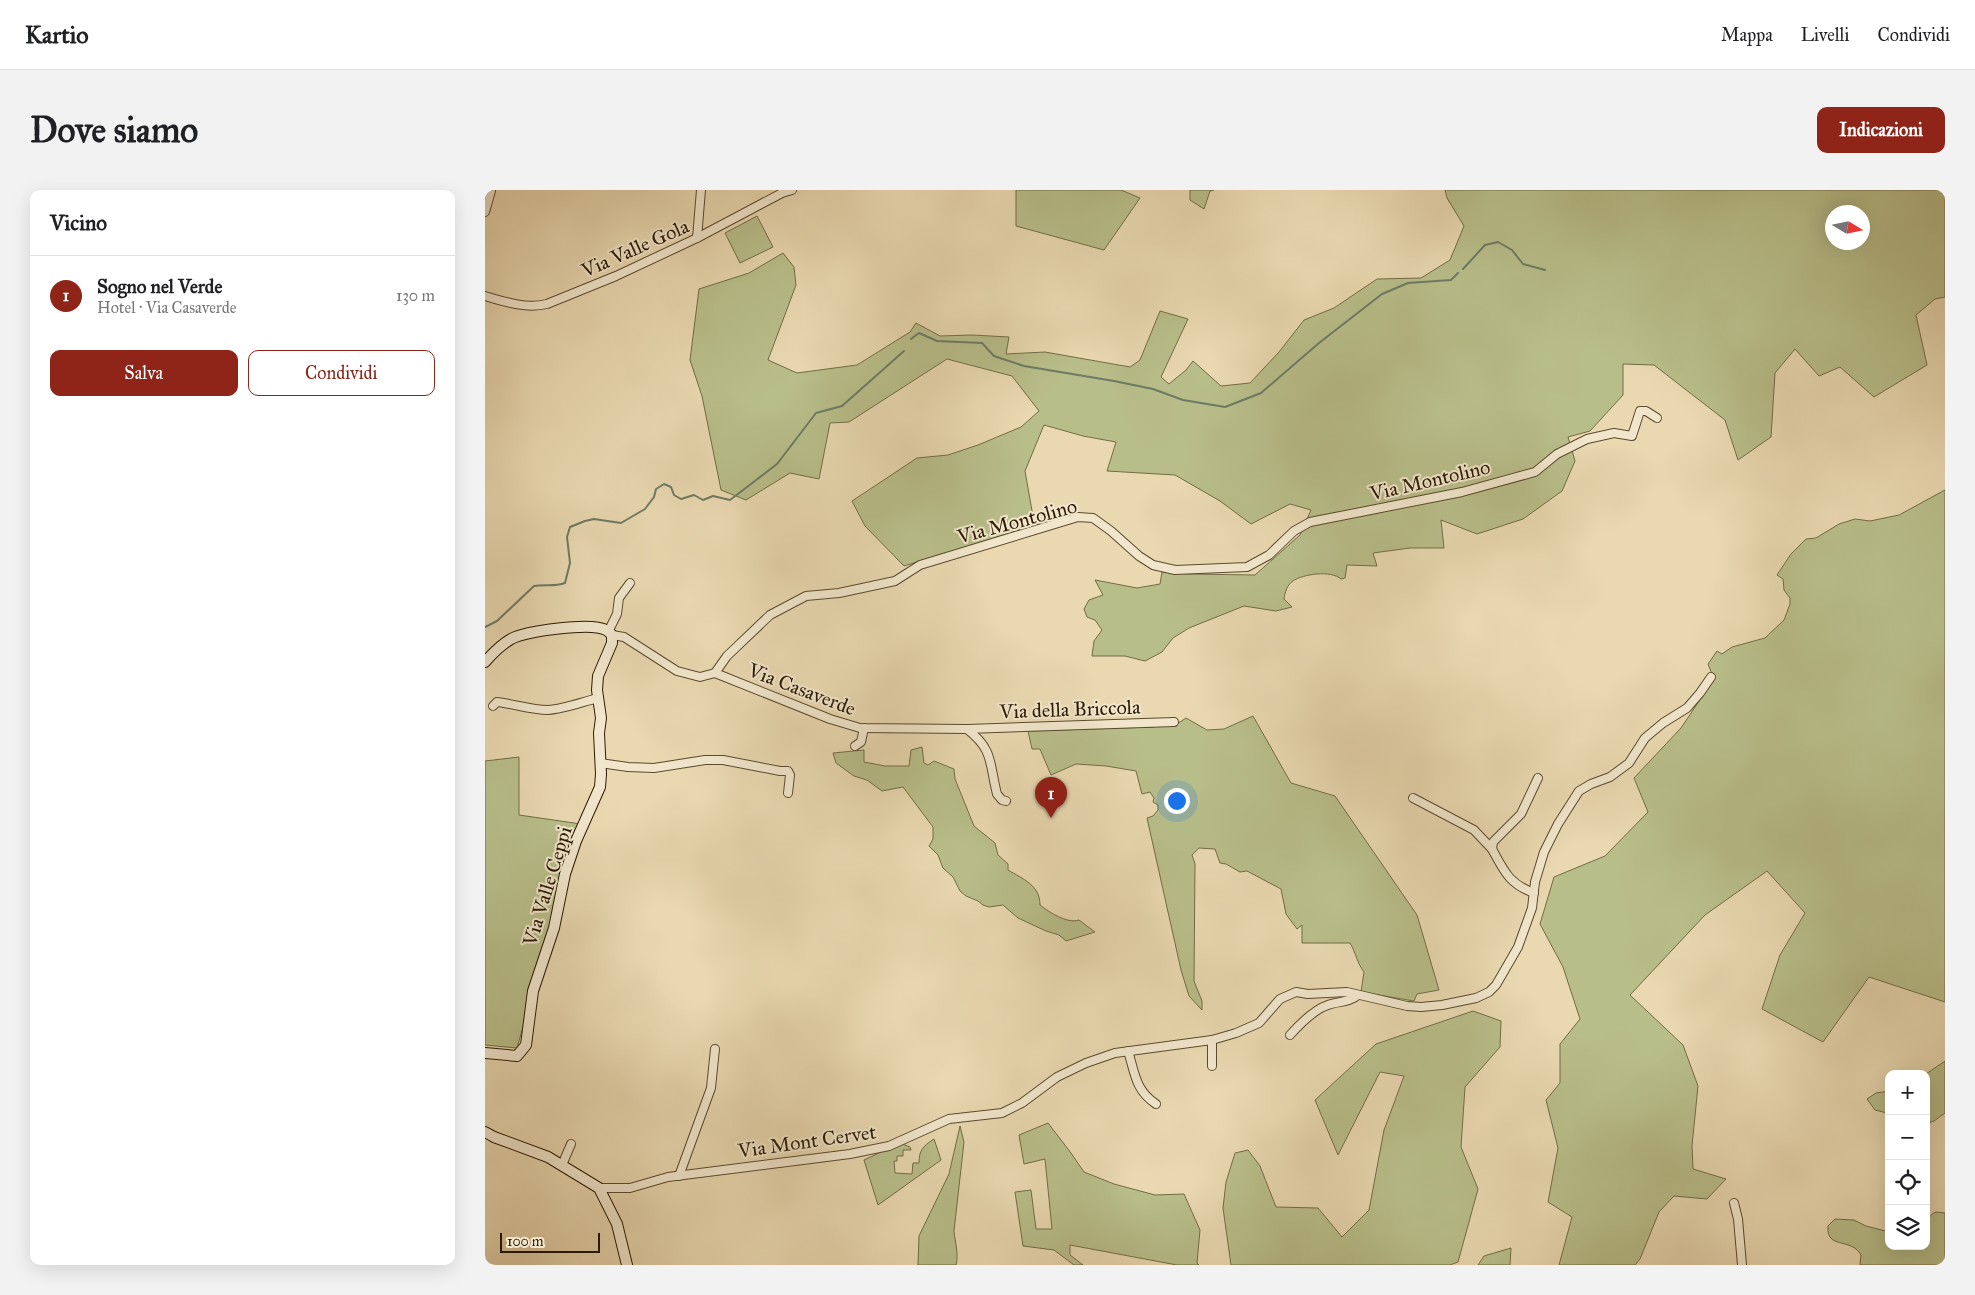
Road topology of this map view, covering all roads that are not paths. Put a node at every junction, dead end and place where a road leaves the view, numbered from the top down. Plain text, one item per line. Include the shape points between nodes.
1 (701, 190) edge
2 (791, 190) edge
3 (491, 191) edge
4 (485, 212) edge
5 (697, 238) junction
6 (485, 296) edge
7 (1657, 418) dead end
8 (631, 583) dead end
9 (610, 634) junction
10 (485, 662) edge
11 (715, 672) junction
12 (1711, 677) dead end
13 (598, 698) junction
14 (493, 706) dead end
15 (1174, 722) dead end
16 (865, 728) junction
17 (967, 728) junction
18 (855, 746) dead end
19 (600, 763) junction
20 (1538, 778) dead end
21 (788, 793) dead end
22 (1413, 798) dead end
23 (1006, 801) dead end
24 (1492, 849) junction
25 (1534, 893) junction
26 (1358, 995) junction
27 (1290, 1035) dead end
28 (1212, 1040) junction
29 (715, 1049) dead end
30 (1129, 1051) junction
31 (485, 1053) edge
32 (1213, 1066) dead end
33 (1156, 1104) dead end
34 (485, 1132) edge
35 (571, 1144) dead end
36 (562, 1165) junction
37 (679, 1176) junction
38 (599, 1188) junction
39 (1734, 1204) dead end
40 (627, 1265) edge
41 (1742, 1265) edge

1 - 5 street
2 - 5 street, Via Valle Gola
3 - 4 street
5 - 6 street, Via Valle Gola via 547,304 535,307
7 - 11 street, Via Montolino via 1640,411 1632,436 1614,433 1587,439 1557,454 1535,472 1462,492 1309,522 1294,530 1269,555 1247,567 1175,570 1153,565 1093,518 1078,517 920,565 895,581 839,593 806,596 770,615
8 - 9 street via 619,598
9 - 10 street via 588,627 543,630 510,640
9 - 11 street, Via Casaverde via 624,637 677,670 700,678
9 - 13 street, Via Valle Ceppi via 612,643 598,676
11 - 16 street, Via Casaverde via 829,719
12 - 25 street, Via Mont Cervet via 1687,708 1645,738 1629,763 1610,777 1579,791 1544,852
13 - 14 street via 551,710 497,702
13 - 19 street, Via Valle Ceppi
15 - 17 street, Via della Briccola
16 - 17 street, Via Casaverde
16 - 18 street via 861,742
17 - 23 street via 986,747 997,794
19 - 21 street via 654,768 723,760 788,771
19 - 31 street, Via Valle Ceppi via 600,786 565,874 554,928 537,975 526,1045 517,1056
20 - 24 street via 1521,814 1493,842
22 - 24 street via 1474,830
24 - 25 street via 1512,883
25 - 26 street, Via Mont Cervet via 1532,908 1517,947 1497,985 1489,992 1468,1000 1421,1007
26 - 27 street via 1353,1000 1327,1005
26 - 28 street, Via Mont Cervet via 1296,992 1280,999 1259,1023 1236,1034
28 - 30 street, Via Mont Cervet
28 - 32 street
29 - 37 street via 711,1088
30 - 33 street via 1138,1086 1145,1097
30 - 37 street, Via Mont Cervet via 1086,1063 1057,1076 1002,1113 949,1119 889,1146
34 - 36 street
35 - 36 street
36 - 38 street
37 - 38 street, Via Mont Cervet via 631,1188
38 - 40 street via 617,1224
39 - 41 street

